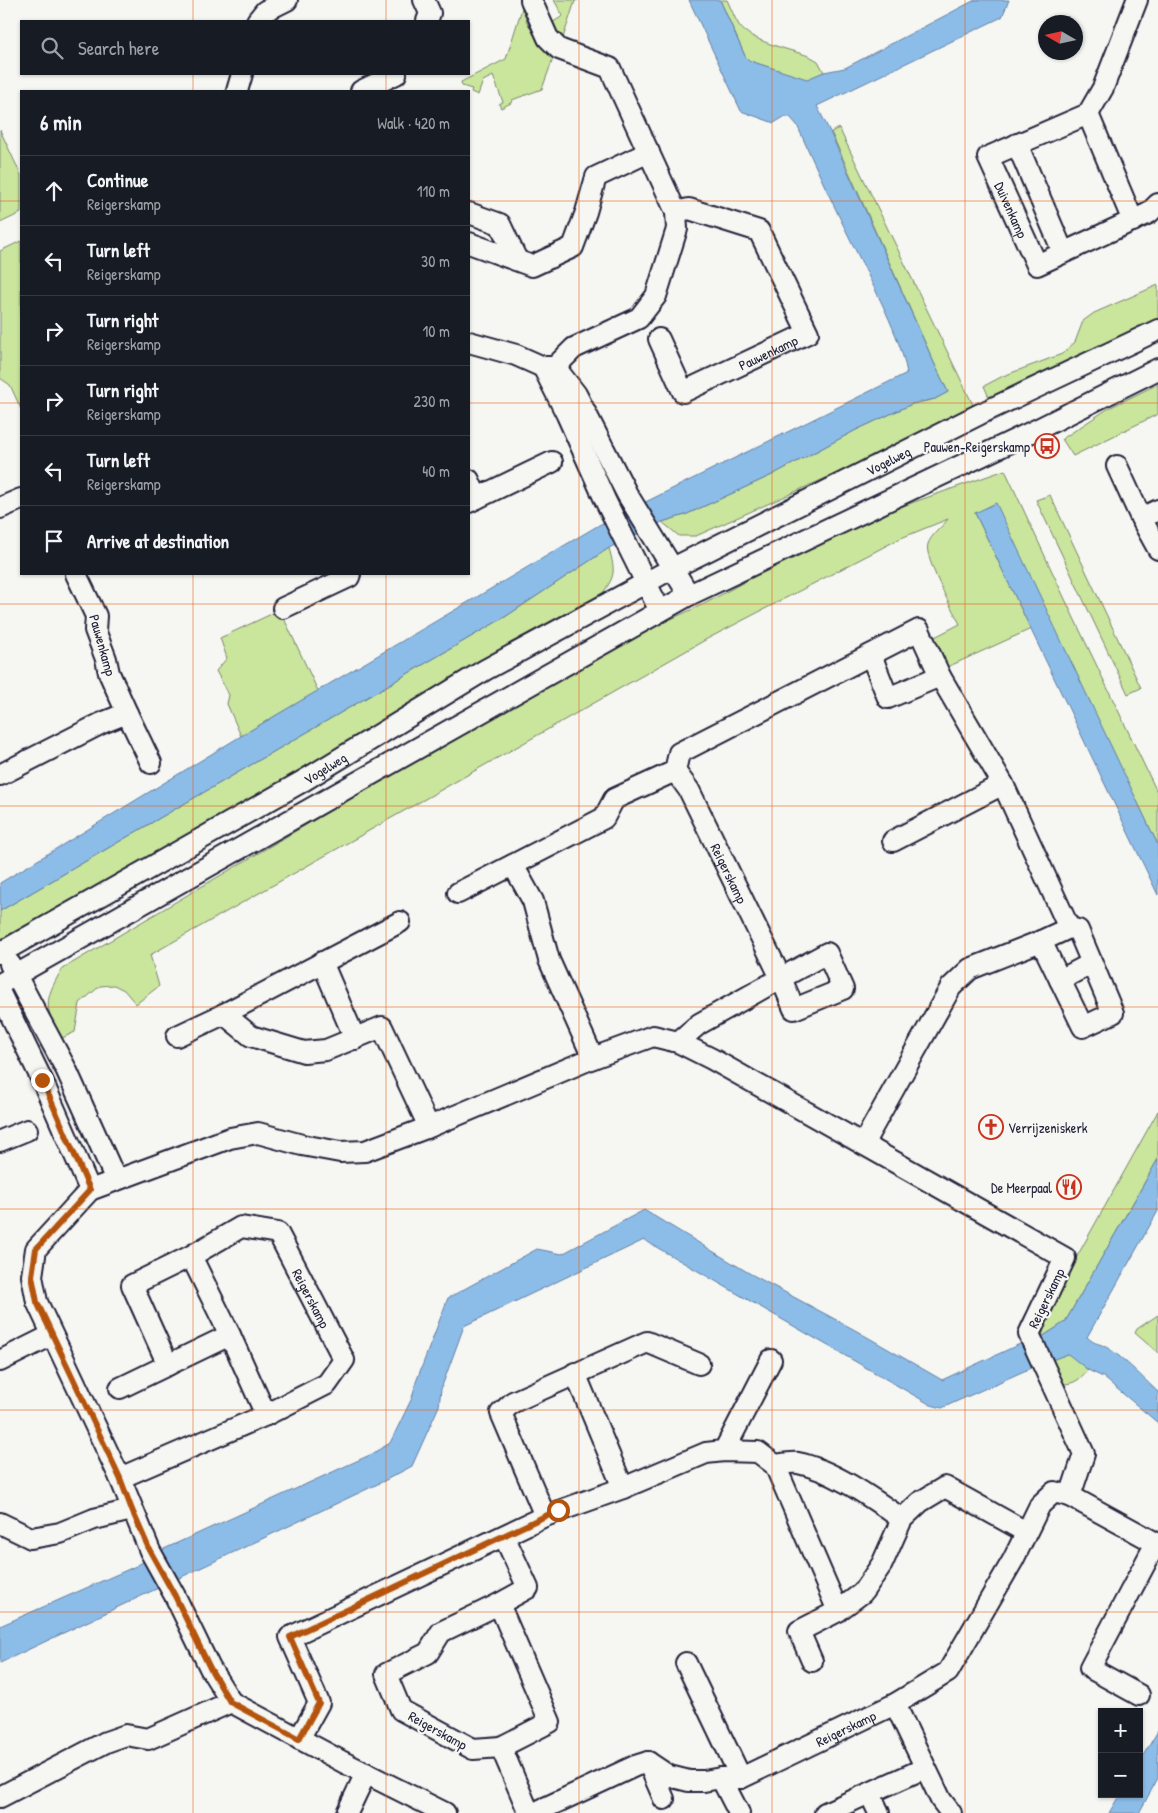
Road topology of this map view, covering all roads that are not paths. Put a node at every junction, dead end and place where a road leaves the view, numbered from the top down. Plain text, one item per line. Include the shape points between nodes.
1 (287, 0) edge
2 (424, 0) edge
3 (531, 0) edge
4 (1136, 0) edge
5 (258, 20) edge
6 (427, 20) edge
7 (242, 75) edge
8 (394, 75) edge
9 (237, 90) edge
10 (363, 90) edge
11 (1088, 114) junction
12 (1017, 144) junction
13 (649, 152) junction
14 (1158, 204) edge
15 (676, 212) junction
16 (470, 213) edge
17 (1133, 221) junction
18 (470, 243) edge
19 (1063, 252) junction
20 (516, 260) junction
21 (1158, 330) edge
22 (659, 338) dead end
23 (470, 342) edge
24 (549, 367) junction
25 (1158, 369) edge
26 (552, 462) dead end
27 (1117, 466) dead end
28 (470, 485) edge
29 (20, 499) edge
30 (473, 500) edge
31 (0, 508) edge
32 (1150, 514) edge
33 (1158, 550) edge
34 (673, 568) junction
35 (80, 575) edge
36 (350, 575) edge
37 (646, 584) junction
38 (689, 596) junction
39 (283, 608) dead end
40 (660, 611) junction
41 (871, 655) junction
42 (940, 676) junction
43 (127, 713) junction
44 (152, 763) dead end
45 (675, 771) junction
46 (0, 775) edge
47 (1003, 784) junction
48 (893, 841) dead end
49 (513, 865) junction
50 (458, 893) dead end
51 (400, 922) dead end
52 (1068, 928) junction
53 (1041, 941) junction
54 (2, 952) edge
55 (322, 962) junction
56 (1092, 963) junction
57 (8, 980) edge
58 (1060, 980) junction
59 (0, 993) edge
60 (224, 1014) junction
61 (177, 1036) dead end
62 (355, 1039) junction
63 (678, 1042) junction
64 (593, 1058) junction
65 (429, 1128) junction
66 (27, 1130) dead end
67 (0, 1140) edge
68 (863, 1144) junction
69 (116, 1180) junction
70 (90, 1190) junction
71 (191, 1256) junction
72 (52, 1335) junction
73 (230, 1335) junction
74 (771, 1360) dead end
75 (0, 1361) edge
76 (699, 1364) dead end
77 (168, 1365) junction
78 (575, 1373) junction
79 (120, 1388) dead end
80 (266, 1415) junction
81 (724, 1451) junction
82 (775, 1465) junction
83 (120, 1478) junction
84 (623, 1488) junction
85 (1070, 1496) junction
86 (132, 1510) junction
87 (546, 1516) junction
88 (902, 1519) junction
89 (0, 1523) edge
90 (1026, 1532) junction
91 (504, 1536) junction
92 (499, 1604) junction
93 (838, 1611) junction
94 (812, 1661) dead end
95 (686, 1663) dead end
96 (1139, 1696) dead end
97 (230, 1702) junction
98 (894, 1704) junction
99 (299, 1739) junction
100 (501, 1747) junction
101 (648, 1762) junction
102 (925, 1768) junction
103 (366, 1773) junction
104 (731, 1778) junction
105 (870, 1794) junction
106 (0, 1797) edge
107 (664, 1799) dead end
108 (347, 1813) edge
109 (445, 1813) edge
110 (529, 1813) edge
111 (534, 1813) edge
112 (739, 1813) edge
113 (825, 1813) edge
114 (880, 1813) edge
115 (951, 1813) edge

1 - 5 street via 266,11
2 - 6 street via 430,13
3 - 13 street via 548,38 559,48 610,68
4 - 11 street via 1103,88
7 - 9 street
8 - 10 street
11 - 12 street, Duivenkamp
11 - 17 street
12 - 19 street
12 - 19 street, Duivenkamp via 988,157 1037,265
13 - 15 street
13 - 20 street via 596,176 573,247 532,266
14 - 17 street, Duivenkamp
15 - 22 street, Pauwenkamp via 689,209 759,231 808,333 683,392
15 - 24 street via 677,229 656,296 645,312 639,318 574,348
16 - 20 street via 500,224
17 - 19 street, Duivenkamp
18 - 20 street
21 - 34 street, Vogelweg via 980,414
23 - 24 street
24 - 34 street via 576,394 627,494
24 - 37 street via 566,415
25 - 38 street, Vogelweg
26 - 30 street
27 - 32 street
28 - 30 street
29 - 31 street
32 - 33 street
34 - 37 street, Vogelweg
34 - 38 street
35 - 43 street, Pauwenkamp via 96,616 95,630 109,673
36 - 39 street
37 - 40 street
37 - 54 street, Vogelweg via 485,670 303,781
38 - 40 street, Vogelweg
40 - 57 street, Vogelweg
41 - 42 street via 888,698
41 - 42 street via 920,630
41 - 45 street via 679,753
42 - 47 street
43 - 44 street, Pauwenkamp
43 - 46 street
45 - 49 street via 614,799 604,818
45 - 63 street, Reigerskamp via 689,790 781,978 699,1024
47 - 48 street
47 - 52 street
49 - 50 street
49 - 64 street via 533,901 549,960
51 - 55 street
52 - 53 street
52 - 56 street via 1078,930
53 - 58 street
53 - 68 street via 970,969 951,987
54 - 57 street, Vogelweg
55 - 60 street
55 - 62 street
56 - 58 street
56 - 58 street via 1113,1013 1083,1027
57 - 69 street via 66,1069
59 - 70 street
60 - 61 street
60 - 62 street via 251,1036 304,1052 326,1050
62 - 65 street via 382,1027
63 - 64 street, Reigerskamp via 653,1036
63 - 68 street, Reigerskamp
64 - 65 street, Reigerskamp
65 - 69 street, Reigerskamp via 365,1151 340,1152 258,1133 230,1138
66 - 67 street
68 - 85 street, Reigerskamp via 1065,1258 1029,1334 1084,1454
69 - 70 street, Reigerskamp
70 - 72 street, Reigerskamp via 36,1249 32,1276 37,1302
71 - 73 street
71 - 77 street, Reigerskamp via 132,1285
71 - 80 street, Reigerskamp via 241,1227 278,1233 344,1360 327,1384
72 - 75 street
72 - 83 street, Reigerskamp
73 - 77 street
73 - 80 street
74 - 81 street
76 - 78 street via 647,1342
77 - 79 street
78 - 84 street
78 - 87 street via 513,1402 501,1413
80 - 83 street, Reigerskamp
81 - 82 street via 758,1452
81 - 84 street via 706,1453
82 - 88 street via 797,1463 822,1472 857,1489
82 - 93 street
83 - 86 street, Reigerskamp
84 - 87 street
85 - 90 street, Reigerskamp via 1054,1492 1040,1505
85 - 96 street via 1156,1543 1090,1668
86 - 89 street via 94,1518 60,1533 31,1538
86 - 97 street, Reigerskamp via 150,1551
87 - 91 street
88 - 90 street via 920,1502 945,1487
88 - 93 street via 882,1564 862,1594
90 - 98 street, Reigerskamp via 948,1672
91 - 92 street, Reigerskamp via 528,1588
91 - 99 street via 290,1637 319,1703
92 - 100 street, Reigerskamp via 550,1722
92 - 100 street, Reigerskamp via 441,1632 428,1653 386,1674 400,1710 473,1749
93 - 94 street via 799,1631
95 - 104 street
97 - 99 street
97 - 106 street via 148,1739 126,1735 106,1742
98 - 102 street
98 - 104 street, Reigerskamp
99 - 103 street
100 - 110 street
101 - 104 street, Reigerskamp via 669,1776 689,1781
101 - 107 street
101 - 111 street
102 - 105 street
102 - 115 street
103 - 108 street
103 - 109 street
104 - 112 street
105 - 113 street
105 - 114 street

